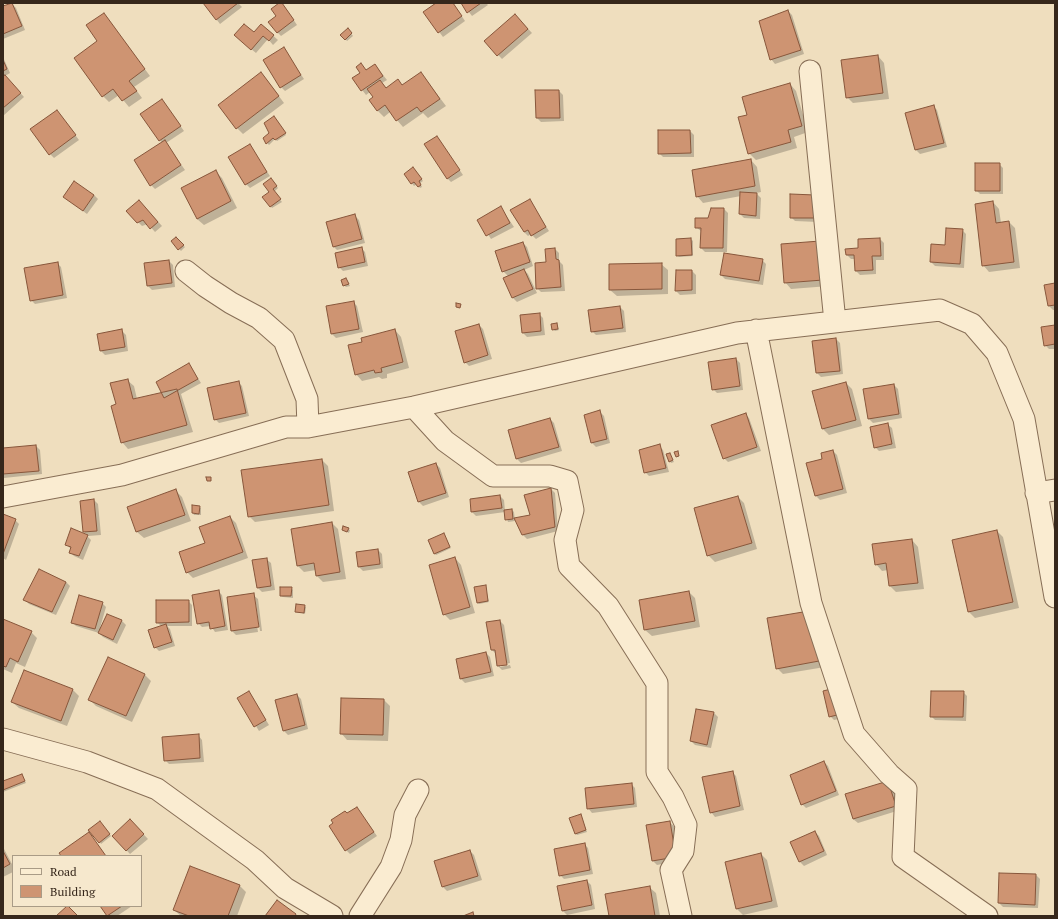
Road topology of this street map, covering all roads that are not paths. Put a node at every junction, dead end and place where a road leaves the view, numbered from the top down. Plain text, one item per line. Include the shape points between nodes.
1 (810, 71) dead end
2 (186, 270) dead end
3 (834, 322) junction
4 (756, 330) junction
5 (414, 407) junction
6 (308, 427) junction
7 (1046, 492) edge
8 (3, 497) edge
9 (1055, 597) edge
10 (3, 739) edge
11 (418, 790) dead end
12 (332, 916) edge
13 (360, 916) edge
14 (681, 916) edge
15 (987, 916) edge

1 - 3 street
2 - 6 street via 205,286 259,318 284,340 307,399
3 - 4 street
3 - 7 street via 940,310 972,324 997,353 1024,419
4 - 5 street via 729,334
4 - 15 street via 811,603 854,734 889,774 906,789 903,857
5 - 6 street
5 - 14 street via 444,441 493,476 550,476 567,481 573,510 565,540 569,566 608,606 657,683 657,772 673,797 686,825 683,851 671,870
6 - 8 street via 286,427 122,475
7 - 9 street
10 - 12 street via 87,762 158,789 255,860 285,888
11 - 13 street via 405,815 401,840 391,866

